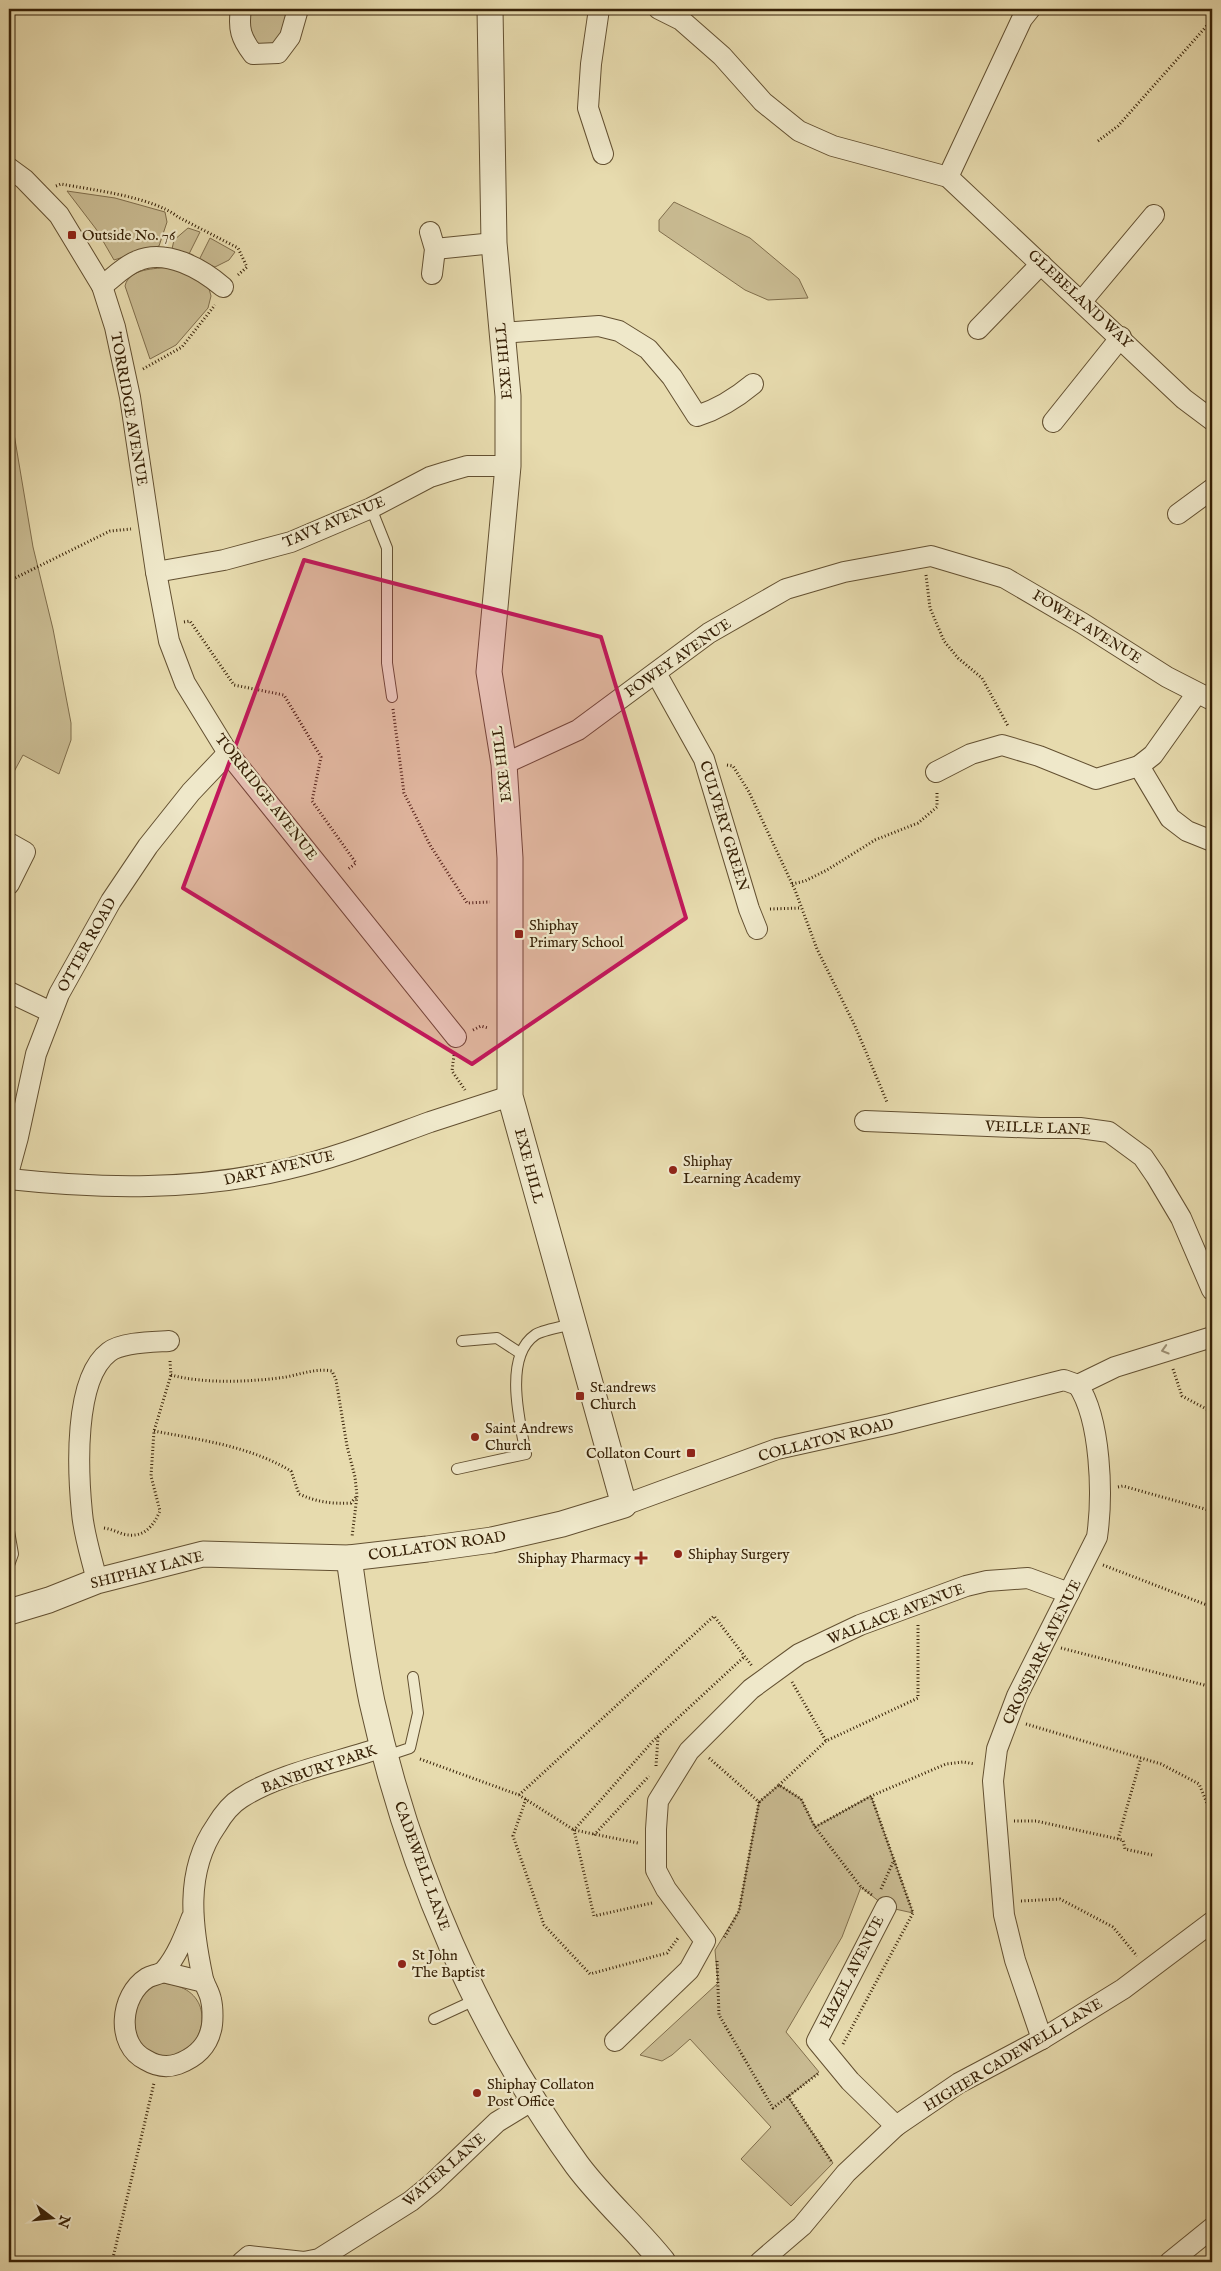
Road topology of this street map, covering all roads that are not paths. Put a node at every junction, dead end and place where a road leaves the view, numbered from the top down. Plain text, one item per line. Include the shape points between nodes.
1 (241, 9) edge
2 (298, 9) edge
3 (490, 9) edge
4 (599, 9) edge
5 (659, 9) edge
6 (1030, 9) edge
7 (603, 154) dead end
8 (9, 168) edge
9 (948, 177) junction
10 (1154, 215) dead end
11 (494, 243) junction
12 (1041, 264) junction
13 (432, 274) dead end
14 (102, 286) junction
15 (222, 287) dead end
16 (1082, 301) junction
17 (978, 329) dead end
18 (501, 333) junction
19 (1121, 337) junction
20 (753, 384) dead end
21 (1212, 420) edge
22 (1053, 422) dead end
23 (508, 466) junction
24 (1212, 489) edge
25 (371, 508) junction
26 (1178, 514) dead end
27 (156, 572) junction
28 (656, 672) junction
29 (392, 697) road end
30 (1204, 697) edge
31 (228, 753) junction
32 (504, 764) junction
33 (1140, 766) junction
34 (936, 772) road end
35 (1212, 841) edge
36 (9, 843) edge
37 (9, 884) edge
38 (757, 929) dead end
39 (9, 992) edge
40 (51, 1012) junction
41 (456, 1037) road end
42 (510, 1096) junction
43 (865, 1121) dead end
44 (9, 1170) edge
45 (9, 1179) edge
46 (1212, 1290) edge
47 (572, 1324) junction
48 (1212, 1337) edge
49 (169, 1341) road end
50 (462, 1341) dead end
51 (520, 1353) junction
52 (1078, 1385) junction
53 (457, 1469) dead end
54 (624, 1505) junction
55 (9, 1531) edge
56 (349, 1558) junction
57 (9, 1565) edge
58 (97, 1581) junction
59 (1069, 1593) junction
60 (9, 1612) edge
61 (413, 1677) dead end
62 (385, 1755) junction
63 (881, 1903) road end
64 (192, 1918) junction
65 (1212, 1922) edge
66 (163, 1972) junction
67 (204, 1982) junction
68 (475, 2000) junction
69 (434, 2019) dead end
70 (1042, 2039) junction
71 (615, 2042) dead end
72 (533, 2100) junction
73 (896, 2126) junction
74 (1212, 2228) edge
75 (242, 2262) edge
76 (664, 2262) edge
77 (760, 2262) edge
78 (1170, 2262) edge

1 - 2 street via 239,23 243,40 253,54 267,55 278,53 290,37
3 - 11 street, EXE HILL
4 - 7 street via 588,108
5 - 9 street, GLEBELAND WAY via 681,20 702,38 763,102 799,130 833,146
6 - 9 street via 1022,19
8 - 14 street, TORRIDGE AVENUE via 59,215
9 - 12 street, GLEBELAND WAY
10 - 16 street
11 - 13 street via 432,241
11 - 18 street, EXE HILL
12 - 16 street, GLEBELAND WAY
12 - 17 street
14 - 15 street via 138,260 154,258 189,264
14 - 27 street, TORRIDGE AVENUE via 130,397
16 - 19 street, GLEBELAND WAY
18 - 20 street via 599,326 619,331 648,349 672,377 697,416 716,410
18 - 23 street, EXE HILL via 508,396
19 - 21 street, GLEBELAND WAY via 1184,398
19 - 22 street
23 - 25 street, TAVY AVENUE via 467,466 446,472
23 - 32 street, EXE HILL via 489,672
24 - 26 street
25 - 27 street, TAVY AVENUE via 291,542 224,560
25 - 29 lane via 388,548 387,663
27 - 31 street, TORRIDGE AVENUE via 169,641 185,683
28 - 30 street, FOWEY AVENUE via 709,633 786,589 844,572 931,556 1005,578
28 - 32 street, FOWEY AVENUE via 578,730
28 - 38 street, CULVERY GREEN via 704,759
30 - 33 street
31 - 40 street, OTTER ROAD via 191,792 148,846 111,901
31 - 41 street, TORRIDGE AVENUE
32 - 42 street, EXE HILL via 510,858
33 - 34 street via 1096,779 1002,744 971,754
33 - 35 street via 1170,818 1188,831
36 - 37 street via 25,852
39 - 40 street
40 - 44 street, OTTER ROAD via 36,1054
42 - 45 street, DART AVENUE via 345,1153 286,1170 220,1182 76,1186
42 - 47 street, EXE HILL
43 - 46 street, VEILLE LANE via 1080,1128 1109,1132 1143,1157 1156,1176 1181,1218
47 - 51 lane via 535,1334
47 - 54 street, EXE HILL
48 -> 52 street via 1115,1366
49 - 58 street via 131,1344 109,1351 93,1371 83,1405 79,1460 82,1515
50 - 51 lane via 497,1338
51 - 53 lane via 516,1403 526,1454
52 - 54 street, COLLATON ROAD via 1064,1380 778,1449
52 - 59 street, CROSSPARK AVENUE via 1087,1398 1092,1417 1101,1512 1097,1536
54 - 56 street, COLLATON ROAD via 492,1540
55 - 57 lane via 14,1554
56 - 58 street, SHIPHAY LANE via 203,1554
56 - 62 street, CADEWELL LANE via 372,1701
58 - 60 street, SHIPHAY LANE
59 - 70 street, CROSSPARK AVENUE via 1017,1696 997,1749 993,1781 1004,1915 1015,1960
59 - 71 street, WALLACE AVENUE via 1028,1578 987,1581 860,1625 799,1654 751,1690 689,1751 658,1802 656,1870 666,1889 710,1946
61 - 62 lane via 418,1713 410,1748
62 - 64 street, BANBURY PARK via 302,1772 240,1798 224,1814 201,1852 194,1872
62 - 68 street, CADEWELL LANE via 404,1823 434,1906
63 - 73 street, HAZEL AVENUE via 817,2041 850,2081
64 - 66 street, BANBURY PARK via 180,1947
64 - 67 street, BANBURY PARK
65 - 70 street, HIGHER CADEWELL LANE via 1123,1989
66 - 67 street
66 - 67 street, BANBURY PARK via 147,1978 129,1996 123,2017 135,2053 158,2066 174,2066 202,2049 212,2030 211,2000
68 - 69 lane
68 - 72 street, CADEWELL LANE
70 - 73 street, HIGHER CADEWELL LANE via 959,2083
72 - 75 street, WATER LANE via 497,2122 411,2202 318,2259 304,2262 250,2256
72 - 76 street, CADEWELL LANE via 613,2208
73 - 77 street, HIGHER CADEWELL LANE via 842,2178 802,2226
74 - 78 street

